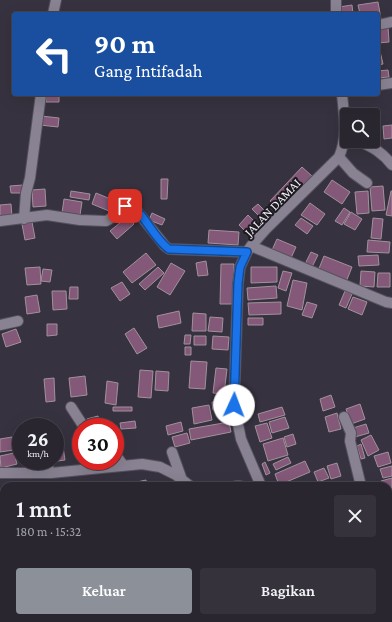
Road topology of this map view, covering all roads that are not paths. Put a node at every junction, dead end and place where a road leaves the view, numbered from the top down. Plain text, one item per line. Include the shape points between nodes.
1 (56, 0) edge
2 (336, 0) edge
3 (53, 12) edge
4 (336, 12) edge
5 (391, 22) dead end
6 (380, 25) edge
7 (392, 83) edge
8 (380, 85) edge
9 (41, 96) edge
10 (342, 96) edge
11 (343, 108) edge
12 (343, 148) edge
13 (373, 148) edge
14 (339, 157) junction
15 (392, 165) edge
16 (367, 184) dead end
17 (24, 219) junction
18 (0, 221) edge
19 (249, 249) junction
20 (392, 303) edge
21 (18, 321) dead end
22 (0, 325) edge
23 (71, 407) dead end
24 (344, 417) dead end
25 (78, 418) edge
26 (172, 452) dead end
27 (124, 465) edge
28 (49, 470) edge
29 (78, 470) edge
30 (0, 473) edge
31 (51, 473) junction
32 (185, 482) edge
33 (186, 482) edge
34 (259, 482) edge
35 (360, 482) edge

1 - 3 street
2 - 4 street
5 - 6 street
7 - 8 street
9 - 17 street
10 - 11 street, JALAN DAMAI
12 - 14 street, JALAN DAMAI
13 - 15 street via 385,156
14 - 16 street
14 - 19 street, JALAN DAMAI
17 - 18 street
17 - 19 street via 47,215 106,221 125,206 137,211 169,249
19 - 20 street
19 - 34 street, JALAN DAMAI via 240,267 238,283 234,405 241,439
21 - 22 street
23 - 25 street
24 - 35 street via 351,433 350,441
26 - 33 street
27 - 32 street via 160,467
28 - 31 street
29 - 31 street
30 - 31 street

